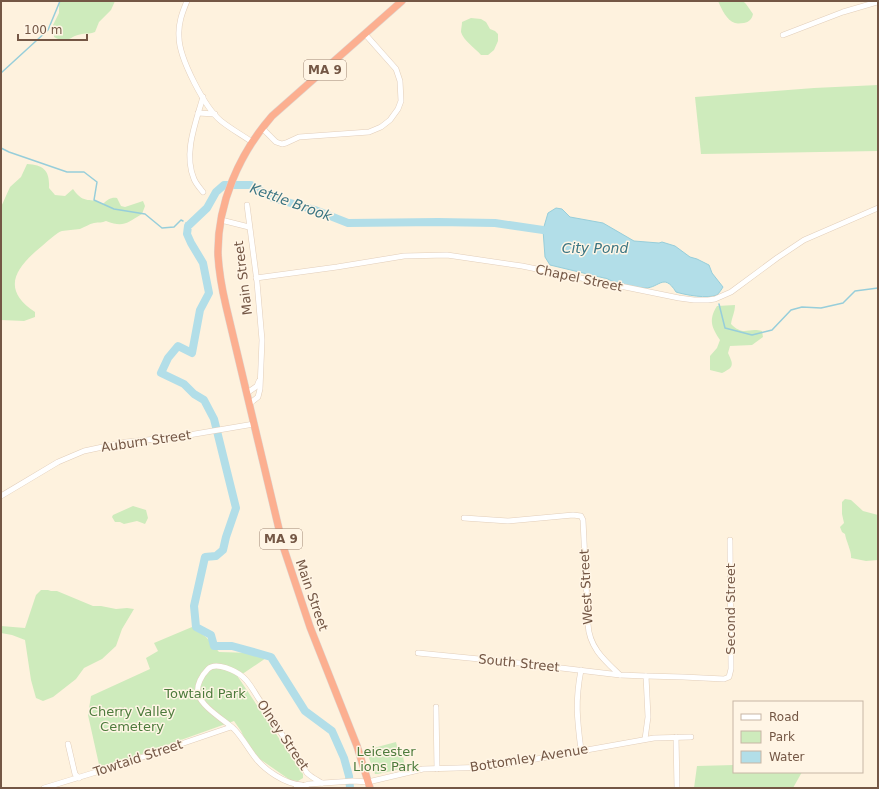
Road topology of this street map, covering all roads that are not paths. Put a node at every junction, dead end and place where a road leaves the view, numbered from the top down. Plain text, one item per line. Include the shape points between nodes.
1 (187, 1) edge
2 (402, 1) edge
3 (878, 2) edge
4 (365, 34) junction
5 (783, 35) dead end
6 (203, 97) junction
7 (198, 113) junction
8 (215, 114) junction
9 (262, 128) junction
10 (252, 142) junction
11 (203, 192) dead end
12 (247, 205) dead end
13 (878, 208) edge
14 (220, 220) junction
15 (249, 227) junction
16 (256, 278) junction
17 (260, 380) junction
18 (246, 393) junction
19 (249, 404) junction
20 (254, 424) junction
21 (1, 496) edge
22 (464, 518) dead end
23 (730, 540) dead end
24 (418, 653) dead end
25 (581, 670) junction
26 (620, 675) junction
27 (646, 676) junction
28 (436, 707) dead end
29 (231, 728) junction
30 (676, 737) junction
31 (691, 737) dead end
32 (646, 739) junction
33 (68, 744) dead end
34 (581, 750) junction
35 (436, 769) junction
36 (79, 778) junction
37 (323, 783) junction
38 (303, 785) junction
39 (369, 785) edge
40 (44, 788) edge
41 (296, 788) edge
42 (677, 788) edge

1 - 6 street via 179,26 180,45
2 - 4 highway, Main Street / MA 9
3 - 5 street via 843,12
4 - 9 highway, Main Street / MA 9 via 272,116
4 - 9 street via 396,69 400,81 401,101 390,120 382,127 369,132 299,137 282,144 276,142
6 - 7 street
6 - 8 street
7 - 8 street
7 - 11 street via 191,141 190,160 194,180
8 - 10 street
9 - 10 highway, Main Street / MA 9
10 - 14 highway, Main Street / MA 9 via 232,181
12 - 15 street
13 - 16 street, Chapel Street via 804,240 731,292 708,300 679,298 522,266 448,255 404,256 337,268
14 - 15 street, Main Street
14 - 18 highway, Main Street / MA 9 via 220,276
15 - 16 street, Main Street
16 - 17 street, Main Street via 262,340
17 - 18 street via 257,386
17 - 19 street, Main Street via 258,397
18 - 19 highway, Main Street / MA 9
19 - 20 highway, Main Street / MA 9
20 - 21 street, Auburn Street via 176,437 126,442 84,451 58,462
20 - 39 highway, Main Street / MA 9 via 280,532 298,592 357,746
22 - 26 street, West Street via 508,521 566,515 581,516 590,638 602,656
23 - 27 street, Second Street via 729,677 724,679
24 - 25 street, South Street
25 - 26 street, South Street
25 - 34 street via 576,710
26 - 27 street
27 - 32 street
28 - 35 street
29 - 36 street, Towtaid Street
29 - 37 street, Olney Street via 198,694 200,680 213,666 235,672 246,680 306,771
29 - 38 street, Olney Street via 262,764 286,781
30 - 31 street, Bottomley Avenue
30 - 32 street, Bottomley Avenue
30 - 42 street
32 - 34 street, Bottomley Avenue
33 - 36 street via 75,774
34 - 35 street, Bottomley Avenue via 486,767
35 - 39 street, Bottomley Avenue via 418,770
36 - 40 street, Towtaid Street
37 - 38 street, Bottomley Avenue
37 - 39 street, Bottomley Avenue via 353,781
38 - 41 street

